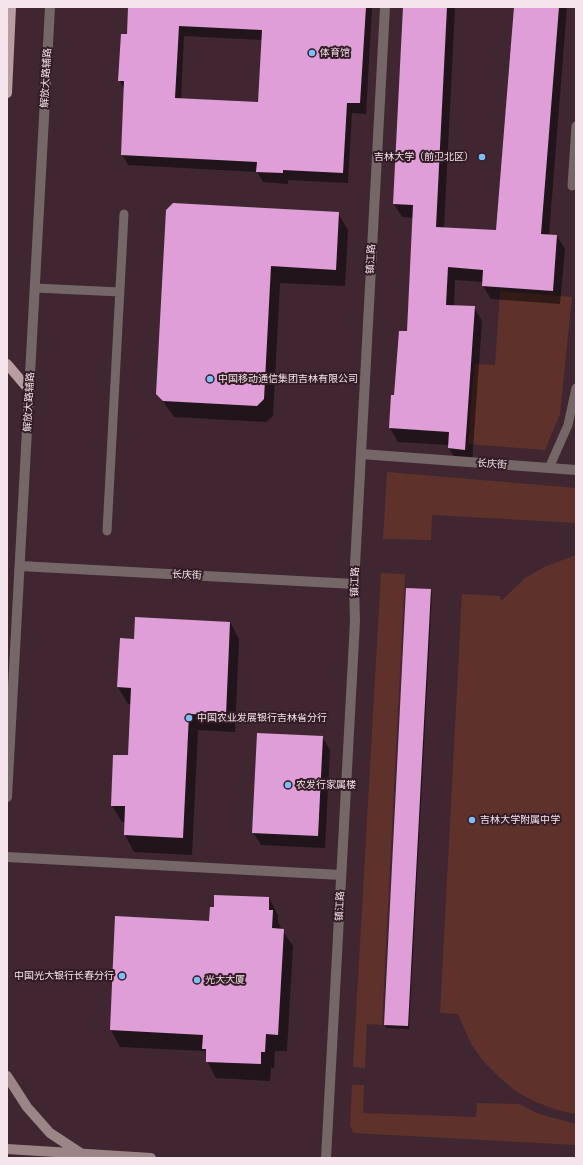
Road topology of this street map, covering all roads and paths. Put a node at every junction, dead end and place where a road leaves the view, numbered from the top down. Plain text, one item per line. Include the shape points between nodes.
1 (11, 7) edge
2 (50, 7) edge
3 (385, 7) edge
4 (7, 93) edge
5 (576, 126) edge
6 (572, 186) dead end
7 (124, 214) dead end
8 (35, 288) junction
9 (120, 292) junction
10 (7, 364) edge
11 (576, 388) edge
12 (30, 391) junction
13 (572, 427) edge
14 (361, 454) junction
15 (549, 468) junction
16 (576, 470) edge
17 (107, 531) dead end
18 (20, 566) junction
19 (354, 584) junction
20 (7, 797) edge
21 (7, 857) edge
22 (341, 875) junction
23 (7, 1076) edge
24 (7, 1150) edge
25 (82, 1154) junction
26 (151, 1158) edge
27 (326, 1158) edge

1 - 4 main road
2 - 8 street, 解放大路辅路
3 - 14 street, 镇江路
5 - 6 lane
7 - 9 lane
8 - 9 lane
8 - 12 street, 解放大路辅路
9 - 17 lane
10 - 12 main road
11 - 13 lane
12 - 18 street, 解放大路辅路
13 - 15 lane
14 - 15 street, 长庆街
14 - 19 street, 镇江路
15 - 16 street, 长庆街
18 - 19 street, 长庆街
18 - 20 street, 解放大路辅路
19 - 22 street, 镇江路 via 355,621
21 - 22 street
22 - 27 street, 镇江路
23 - 25 main road via 27,1107 50,1133
24 - 25 main road
25 - 26 main road

